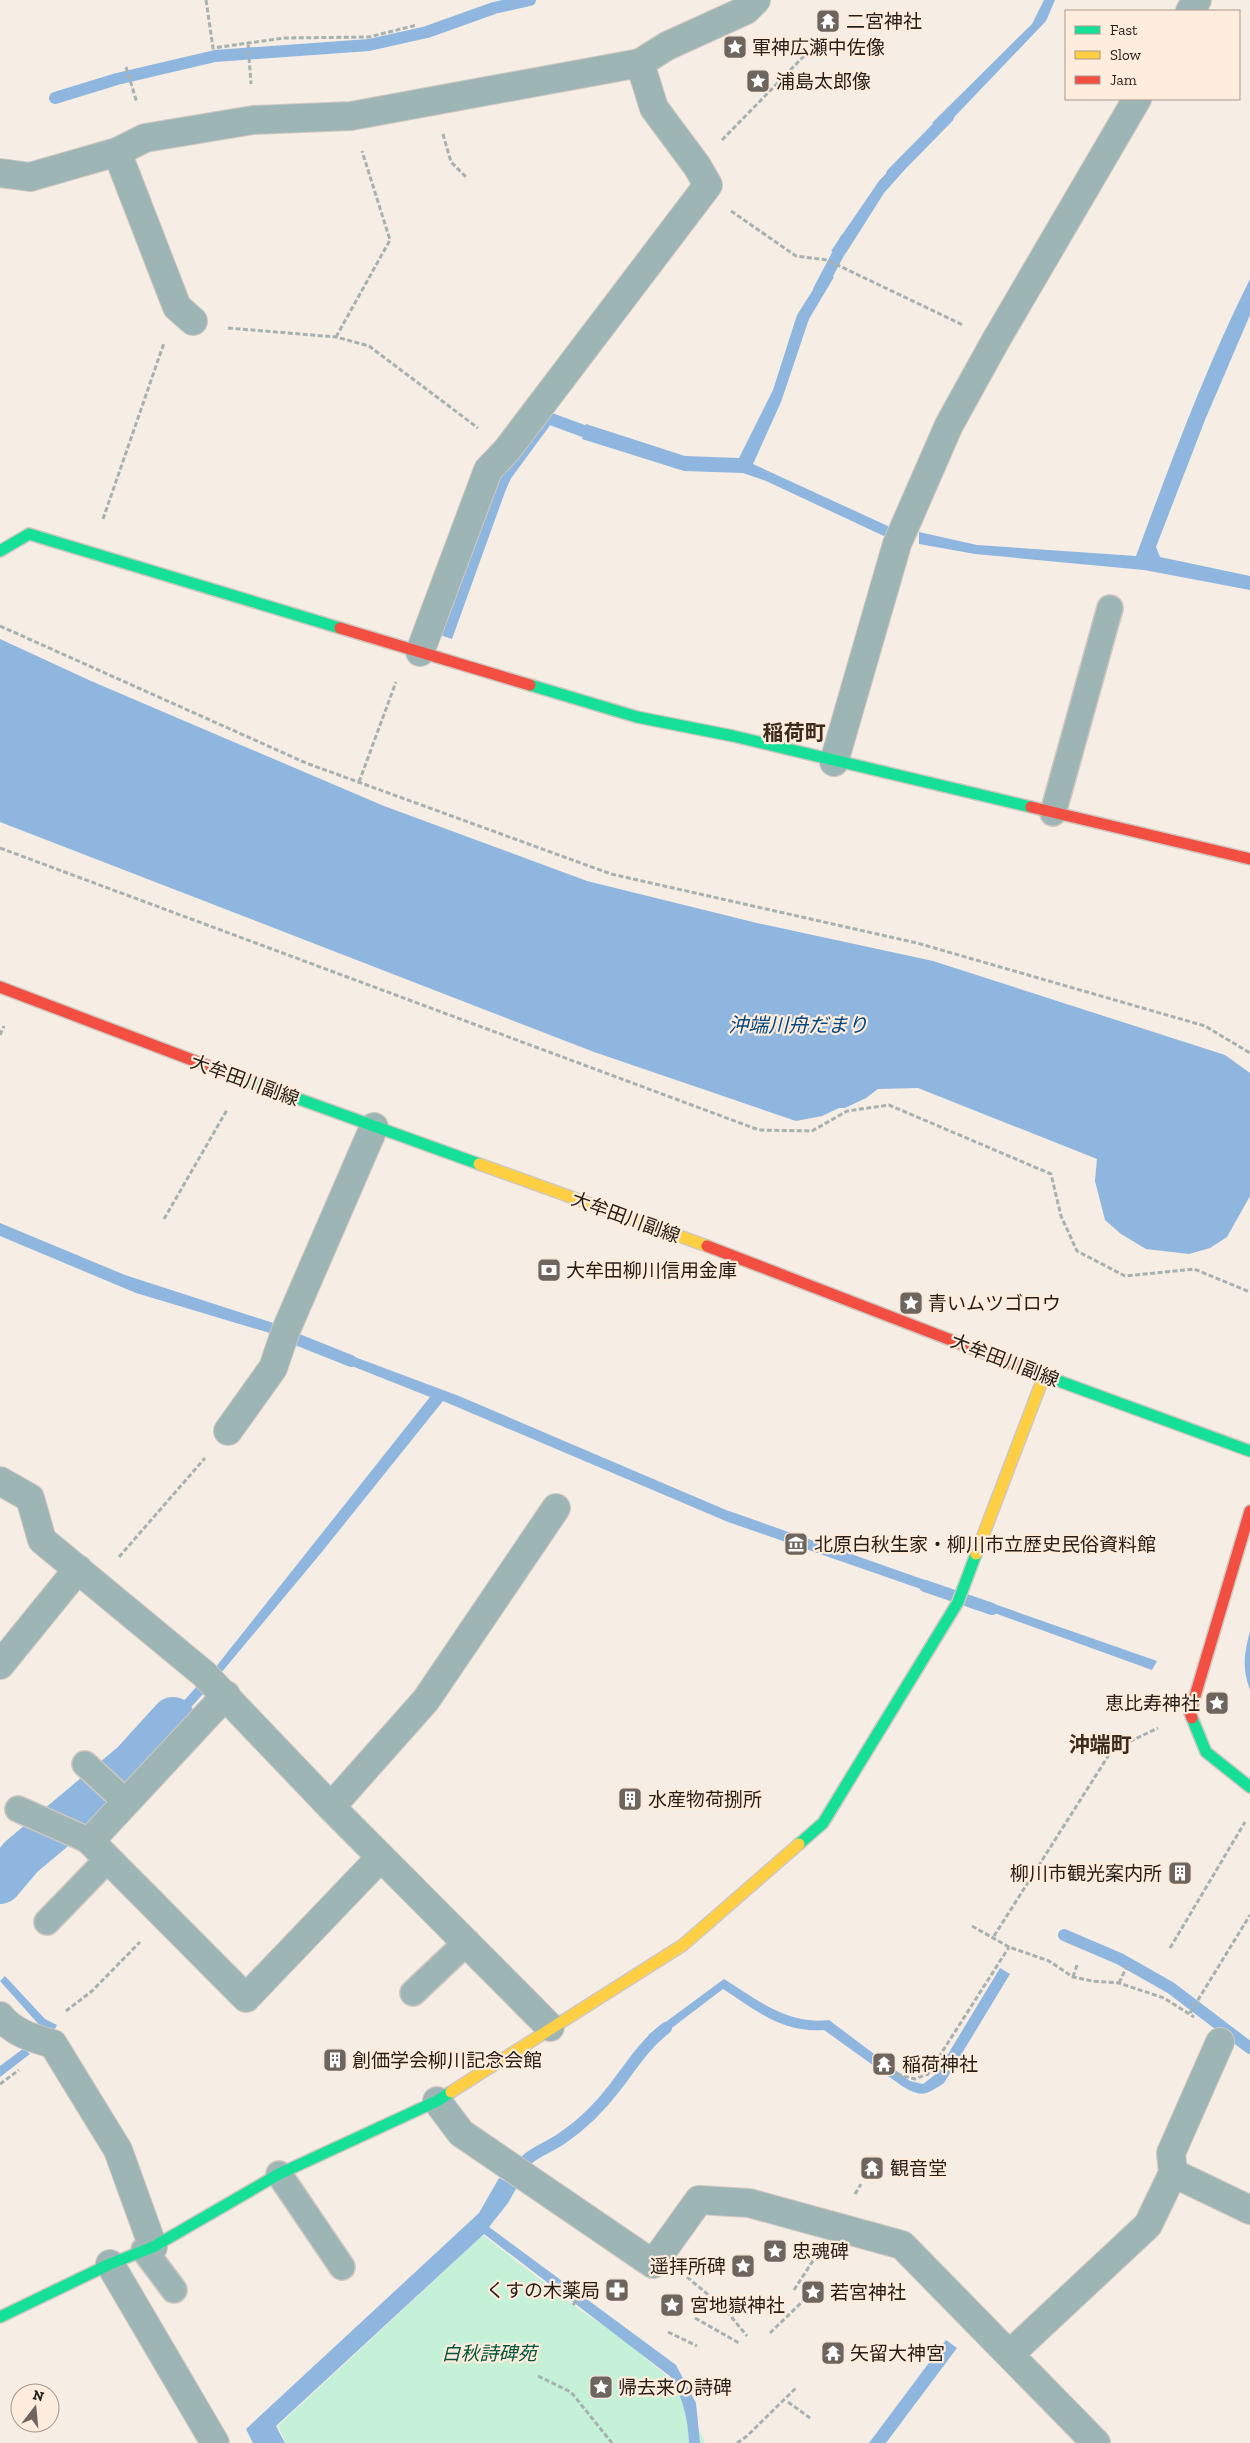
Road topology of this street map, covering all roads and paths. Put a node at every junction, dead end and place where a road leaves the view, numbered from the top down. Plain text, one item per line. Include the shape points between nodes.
1 (206, 0) edge
2 (756, 0) edge
3 (417, 25) dead end
4 (248, 43) junction
5 (250, 55) dead end
6 (804, 56) dead end
7 (640, 63) junction
8 (126, 67) dead end
9 (132, 84) dead end
10 (433, 100) junction
11 (1136, 100) edge
12 (350, 116) junction
13 (117, 152) junction
14 (0, 173) edge
15 (703, 175) junction
16 (467, 178) dead end
17 (185, 314) junction
18 (336, 337) junction
19 (996, 340) junction
20 (507, 450) junction
21 (0, 552) edge
22 (91, 552) junction
23 (1110, 608) dead end
24 (0, 626) edge
25 (414, 650) junction
26 (834, 762) junction
27 (359, 782) junction
28 (1053, 813) junction
29 (0, 848) edge
30 (1250, 859) edge
31 (0, 987) edge
32 (1250, 1053) edge
33 (244, 1079) junction
34 (374, 1127) junction
35 (164, 1219) dead end
36 (1250, 1292) edge
37 (1044, 1376) junction
38 (228, 1431) joint
39 (1250, 1451) edge
40 (0, 1481) edge
41 (556, 1508) dead end
42 (1250, 1511) edge
43 (800, 1533) dead end
44 (792, 1552) dead end
45 (87, 1577) junction
46 (0, 1664) edge
47 (215, 1685) junction
48 (1190, 1713) junction
49 (86, 1764) dead end
50 (1250, 1787) edge
51 (126, 1802) junction
52 (332, 1807) junction
53 (18, 1809) dead end
54 (1245, 1821) dead end
55 (99, 1850) junction
56 (381, 1857) junction
57 (1250, 1915) edge
58 (165, 1916) junction
59 (47, 1922) dead end
60 (972, 1926) dead end
61 (994, 1936) junction
62 (467, 1942) junction
63 (1009, 1947) junction
64 (1170, 1948) dead end
65 (1077, 1965) dead end
66 (1128, 1966) dead end
67 (1073, 1977) junction
68 (1119, 1983) junction
69 (413, 1993) dead end
70 (1190, 2013) junction
71 (13, 2027) edge
72 (550, 2027) junction
73 (1220, 2042) joint
74 (891, 2069) dead end
75 (437, 2101) junction
76 (1173, 2173) junction
77 (279, 2174) junction
78 (1250, 2210) edge
79 (148, 2249) junction
80 (659, 2255) junction
81 (110, 2264) junction
82 (342, 2267) dead end
83 (174, 2290) dead end
84 (584, 2292) dead end
85 (804, 2300) dead end
86 (573, 2305) dead end
87 (0, 2317) edge
88 (695, 2318) dead end
89 (668, 2332) dead end
90 (770, 2333) dead end
91 (747, 2336) dead end
92 (739, 2343) dead end
93 (697, 2346) dead end
94 (1010, 2354) junction
95 (538, 2376) dead end
96 (798, 2387) dead end
97 (788, 2402) dead end
98 (810, 2418) dead end
99 (739, 2442) edge
100 (215, 2443) edge
101 (612, 2443) edge
102 (1096, 2443) edge

1 - 4 path via 213,48
2 - 7 street via 746,10 667,46
3 - 4 path via 369,37 284,38
4 - 5 path
6 - 15 path
7 - 10 street
7 - 15 street via 654,108
8 - 9 path
10 - 12 street
10 - 16 path via 451,162
11 - 19 street
12 - 13 street via 253,120 145,138
12 - 18 path via 390,240
13 - 14 street via 30,177
13 - 17 street
15 - 19 path via 734,215 796,256 827,260
15 - 20 street
17 - 18 path via 232,329
17 - 22 path
18 - 20 path via 369,346
19 - 26 street via 949,425 900,535
20 - 25 street via 488,470
21 - 22 street via 29,534
22 - 25 street
23 - 28 lane
24 - 27 path via 306,763
25 - 26 street via 628,714
25 - 27 path
26 - 28 street
27 - 32 path via 611,874 917,943 1205,1026
28 - 30 street
29 - 36 path via 760,1130 812,1131 847,1111 889,1105 1051,1174 1061,1216 1077,1251 1125,1276 1194,1270
31 - 33 street, 大牟田川副線
33 - 34 street, 大牟田川副線
33 - 35 path
34 - 37 street, 大牟田川副線 via 816,1287
34 - 38 street via 273,1368
37 - 39 street, 大牟田川副線
37 - 72 street via 958,1602 828,1816 683,1945
38 - 45 path
40 - 45 street via 30,1498 42,1540
41 - 52 street via 426,1700
42 - 48 street
43 - 44 path
45 - 46 street
45 - 47 street
47 - 51 street
47 - 52 street
48 - 50 street via 1206,1752
48 - 61 path via 1112,1750
49 - 51 lane
51 - 55 street
52 - 56 street
53 - 55 lane
54 - 64 path
55 - 58 street
55 - 59 lane
56 - 58 street via 246,1998
56 - 62 street
57 - 70 path
58 - 71 path via 92,1991
60 - 61 path
61 - 63 path
62 - 69 lane
62 - 72 street
63 - 67 path via 1049,1960
63 - 74 path via 928,2074 915,2079
65 - 67 path
66 - 68 path
67 - 68 path
68 - 70 path via 1164,1998
70 - 73 path
71 - 79 street via 53,2044 118,2150
72 - 75 street
73 - 76 street via 1170,2153
75 - 77 street
75 - 80 street via 461,2134 653,2264
76 - 78 street
76 - 94 street via 1148,2226
77 - 79 street
77 - 82 lane
79 - 81 street
79 - 83 lane
80 - 91 path via 724,2308
80 - 94 street via 699,2200 749,2203 902,2245
81 - 87 street
81 - 100 street
84 - 86 path
85 - 90 path
88 - 92 path
89 - 93 path
94 - 102 street
95 - 101 path via 571,2392
96 - 99 path
97 - 98 path

